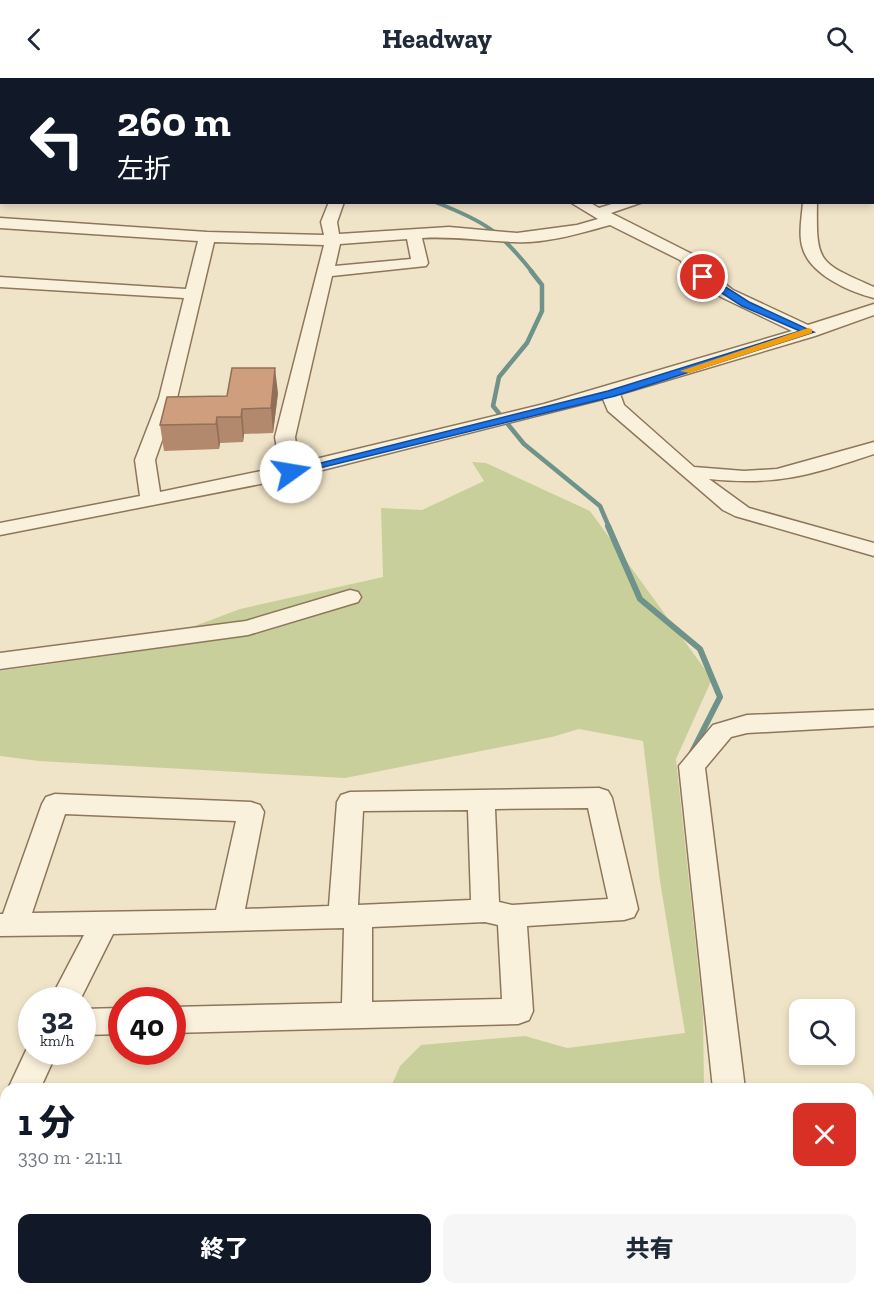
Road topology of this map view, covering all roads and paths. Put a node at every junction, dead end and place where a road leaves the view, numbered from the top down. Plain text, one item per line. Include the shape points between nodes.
1 (336, 204) edge
2 (582, 204) edge
3 (632, 204) edge
4 (810, 204) edge
5 (607, 215) junction
6 (0, 223) edge
7 (413, 234) junction
8 (207, 237) junction
9 (333, 240) junction
10 (325, 272) junction
11 (0, 282) edge
12 (874, 293) edge
13 (194, 294) junction
14 (874, 309) edge
15 (809, 332) junction
16 (611, 394) junction
17 (874, 448) edge
18 (291, 472) junction
19 (689, 473) junction
20 (151, 500) junction
21 (0, 529) edge
22 (874, 550) edge
23 (350, 597) dead end
24 (0, 661) edge
25 (874, 718) edge
26 (481, 800) junction
27 (499, 913) junction
28 (351, 916) junction
29 (228, 921) junction
30 (105, 922) junction
31 (7, 924) edge
32 (72, 987) edge
33 (357, 1015) junction
34 (186, 1020) edge
35 (35, 1065) edge
36 (27, 1083) edge
37 (728, 1083) edge

1 - 9 street via 329,222
2 - 5 street
3 - 5 street
4 - 12 street via 809,240 815,258
5 - 7 street via 578,229 517,238 449,232
5 - 15 street via 686,257 714,286 745,304
6 - 8 street
7 - 9 street
7 - 10 street via 420,263
8 - 9 street
8 - 13 street
9 - 10 street
10 - 18 street via 285,438
11 - 13 street
13 - 20 street via 168,398 145,460
14 - 15 street
15 - 16 street
16 - 18 street
16 - 19 street via 615,407
17 - 19 street via 792,473 744,477 712,471
18 - 20 street
19 - 22 street via 742,512
20 - 21 street
23 - 24 street via 248,628
25 - 37 street via 747,723 722,731 692,766
26 - 27 street
26 - 27 street via 599,798 624,909
26 - 28 street via 350,802
27 - 28 street
27 - 33 street via 518,1011
28 - 29 street
28 - 33 street
29 - 30 street
29 - 31 street via 251,812 55,804
30 - 31 street
30 - 32 street
33 - 34 street
35 - 36 street

